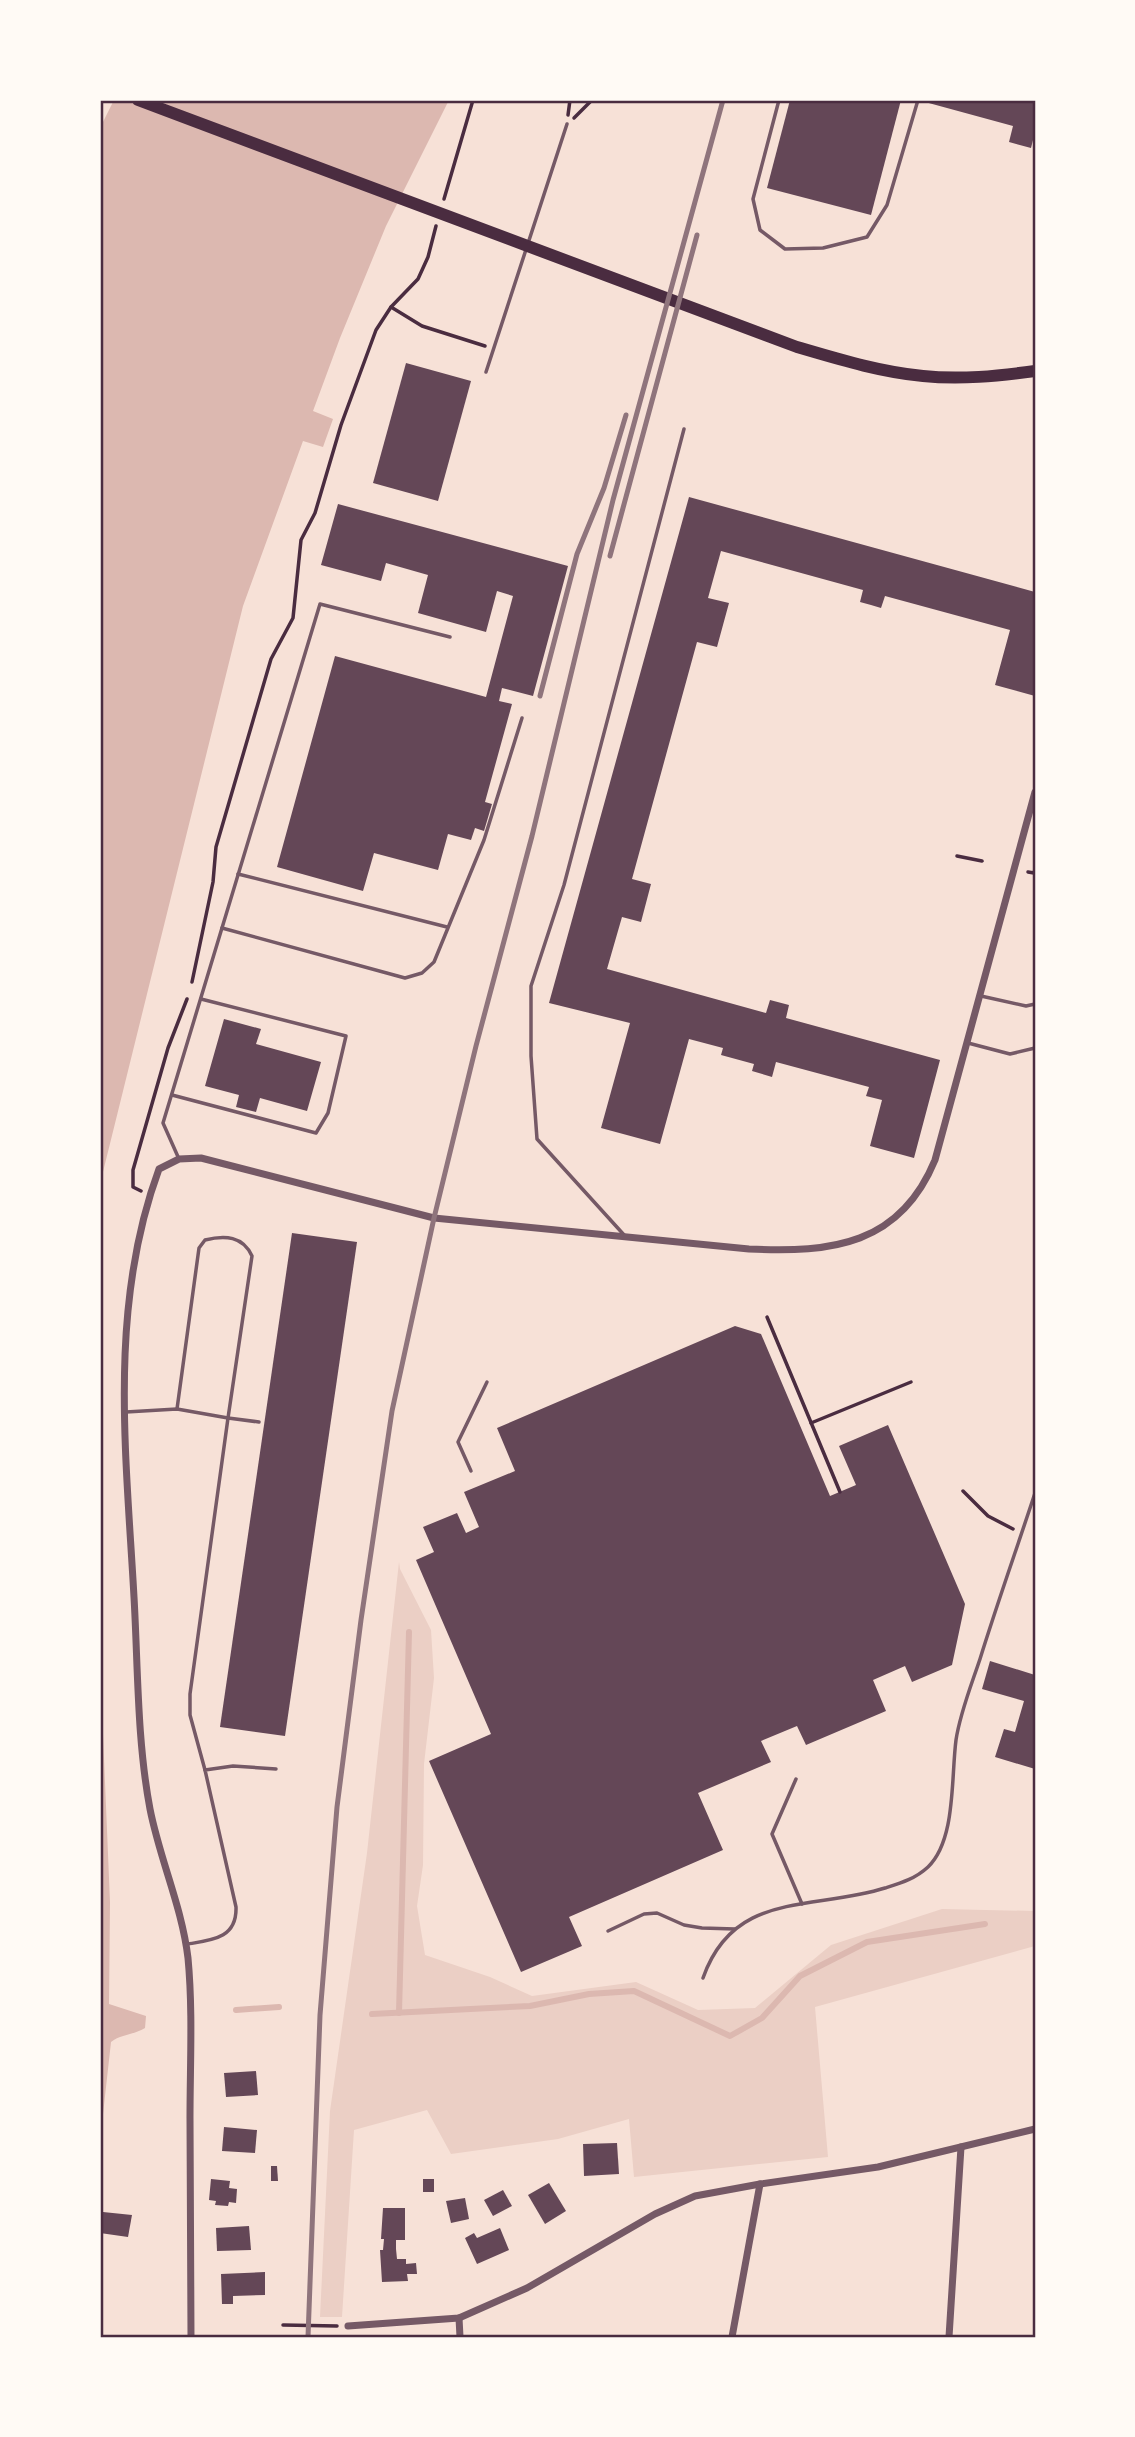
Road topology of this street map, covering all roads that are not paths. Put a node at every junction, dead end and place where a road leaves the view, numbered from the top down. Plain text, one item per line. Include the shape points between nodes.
1 (138, 100) edge
2 (779, 100) edge
3 (918, 100) edge
4 (567, 124) road end
5 (1035, 371) edge
6 (486, 372) dead end
7 (684, 429) dead end
8 (450, 637) dead end
9 (522, 718) dead end
10 (1035, 792) edge
11 (239, 873) junction
12 (447, 927) junction
13 (222, 928) junction
14 (981, 996) junction
15 (201, 999) junction
16 (1035, 1004) edge
17 (968, 1043) junction
18 (1035, 1048) edge
19 (172, 1095) junction
20 (179, 1159) junction
21 (626, 1237) junction
22 (487, 1382) dead end
23 (177, 1409) junction
24 (123, 1412) junction
25 (228, 1418) junction
26 (259, 1422) dead end
27 (471, 1471) dead end
28 (1035, 1493) edge
29 (276, 1769) dead end
30 (205, 1770) junction
31 (796, 1779) dead end
32 (802, 1904) junction
33 (735, 1929) junction
34 (608, 1931) dead end
35 (186, 1945) junction
36 (703, 1978) dead end
37 (1035, 2129) edge
38 (961, 2147) junction
39 (760, 2183) junction
40 (459, 2318) junction
41 (348, 2326) road end
42 (191, 2337) edge
43 (460, 2337) edge
44 (732, 2337) edge
45 (950, 2337) edge

1 - 5 main road via 797,347 923,376
2 - 3 lane via 753,199 760,230 785,249 823,248 867,237 887,205
4 - 6 lane
7 - 21 lane via 564,885 531,986 537,1139
8 - 11 lane via 320,604
9 - 12 lane via 484,840
10 - 14 street
11 - 12 lane
11 - 13 lane
12 - 13 lane via 434,962 422,973 405,978
13 - 15 lane
14 - 16 lane
14 - 17 street
15 - 19 lane
15 - 19 lane via 346,1036 328,1113 316,1133
17 - 18 lane via 1010,1054
17 - 21 street via 926,1180 899,1216 880,1228 838,1245 793,1251
19 - 20 lane via 163,1123
20 - 21 street via 201,1157 435,1218
20 - 24 street via 159,1170 131,1276
22 - 27 lane via 458,1442
23 - 24 lane
23 - 25 lane
23 - 25 lane via 199,1248 205,1240 221,1236 237,1239 252,1256
24 - 35 street via 147,1786
25 - 26 lane
25 - 30 lane via 190,1694 190,1715
28 - 32 lane via 959,1725 943,1844 929,1866 910,1880 862,1895
29 - 30 lane via 233,1766
30 - 35 lane via 236,1920 226,1934
31 - 32 lane via 772,1834
32 - 33 lane via 747,1919
33 - 34 lane via 684,1925 657,1913 644,1914
33 - 36 lane via 710,1958
35 - 42 street via 191,2026
37 - 38 street
38 - 39 street via 878,2167
38 - 45 street
39 - 40 street via 695,2196 527,2288
39 - 44 street
40 - 41 street
40 - 43 street

